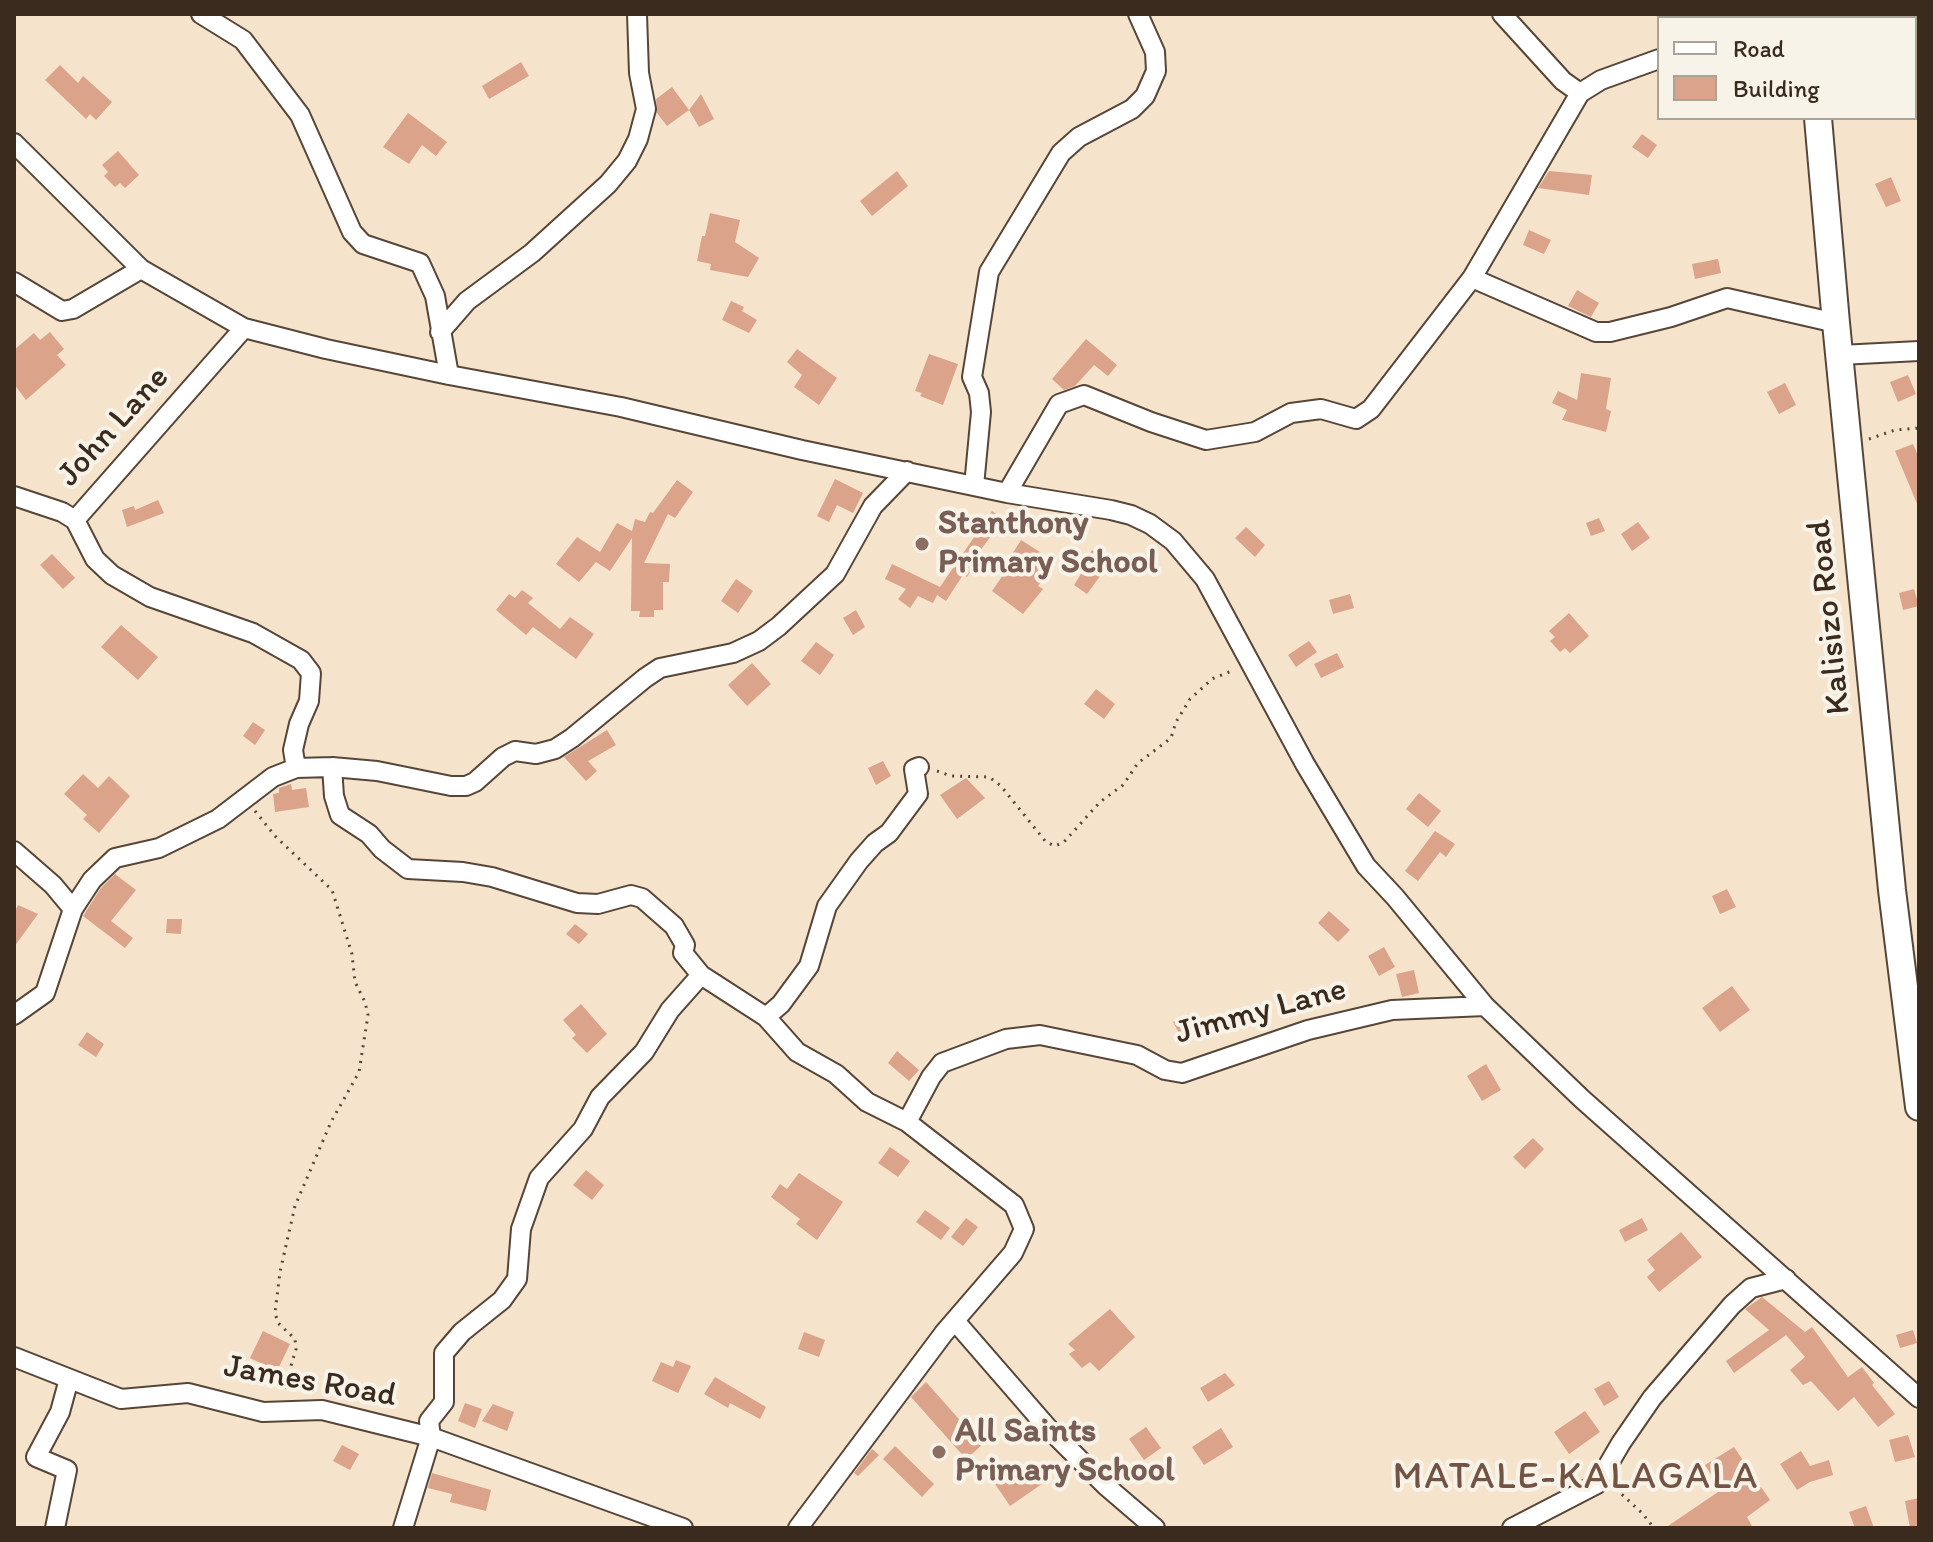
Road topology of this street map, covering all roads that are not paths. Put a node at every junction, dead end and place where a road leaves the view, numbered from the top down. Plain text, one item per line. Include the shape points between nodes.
1 (201, 14) edge
2 (637, 14) edge
3 (1138, 14) edge
4 (1502, 14) edge
5 (1657, 60) edge
6 (1580, 93) junction
7 (1818, 120) edge
8 (14, 143) edge
9 (141, 269) junction
10 (1472, 278) junction
11 (14, 282) edge
12 (1836, 323) junction
13 (244, 328) junction
14 (440, 332) junction
15 (1919, 351) edge
16 (1840, 355) junction
17 (449, 375) junction
18 (907, 471) junction
19 (974, 486) junction
20 (1007, 493) junction
21 (14, 496) edge
22 (75, 520) junction
23 (332, 767) junction
24 (919, 767) road end
25 (296, 768) junction
26 (14, 851) edge
27 (73, 909) junction
28 (701, 975) junction
29 (1485, 1006) junction
30 (14, 1015) edge
31 (766, 1017) junction
32 (1919, 1107) edge
33 (907, 1122) junction
34 (1786, 1279) junction
35 (955, 1321) junction
36 (14, 1357) edge
37 (69, 1379) junction
38 (1919, 1398) edge
39 (431, 1437) junction
40 (55, 1528) edge
41 (403, 1528) edge
42 (683, 1528) edge
43 (798, 1528) edge
44 (1155, 1528) edge
45 (1512, 1528) edge

1 - 14 street via 243,40 300,115 352,232 363,244 420,263 435,296
2 - 14 street via 646,109 627,161 532,253 467,301
3 - 19 street via 1155,52 1156,71 1145,96 1061,153 989,272 972,377 981,412
4 - 6 street
5 - 6 street
6 - 10 street
7 - 12 street, Kalisizo Road
8 - 9 street
9 - 11 street via 62,311
9 - 13 street
10 - 12 street via 1596,332 1671,317 1727,298
10 - 20 street via 1371,409 1356,419 1321,409 1291,413 1255,432 1206,440 1084,395 1059,404
12 - 16 street, Kalisizo Road
13 - 17 street
13 - 22 street, John Lane
14 - 17 street
15 - 16 street
16 - 32 street, Kalisizo Road via 1892,890
17 - 18 street
18 - 19 street
18 - 23 street via 873,506 835,574 779,626 733,653 660,668 555,749 536,754 515,751 466,786
19 - 20 street
20 - 29 street via 1131,515 1173,541 1205,579 1366,866
21 - 22 street, John Lane
22 - 25 street via 95,559 112,575 150,597 253,633 301,660 311,673 309,701 293,750
23 - 25 street
23 - 28 street via 340,815 408,869 492,877 577,903 642,898 674,926 685,945 683,953
24 - 31 street via 914,769 918,794 845,878 827,906 809,966
25 - 27 street via 273,777 218,819 159,848 115,858
26 - 27 street
27 - 30 street via 45,993
28 - 31 street
28 - 39 street via 539,1178 521,1229 519,1268 511,1290 444,1353 444,1402 429,1421
29 - 33 street, Jimmy Lane via 1392,1010 1308,1030 1182,1073 1137,1055 1040,1035 1006,1039 942,1063
29 - 34 street
31 - 33 street via 797,1052 836,1074 867,1102
33 - 35 street via 1014,1205 1024,1229 1013,1253
34 - 38 street
34 - 45 street via 1751,1288 1732,1305 1652,1398 1597,1484
35 - 43 street
35 - 44 street via 1047,1427
36 - 37 street, James Road
37 - 39 street, James Road via 121,1399 188,1393 263,1412 322,1410
37 - 40 street via 60,1412 36,1457 67,1470
39 - 41 street
39 - 42 street, James Road

